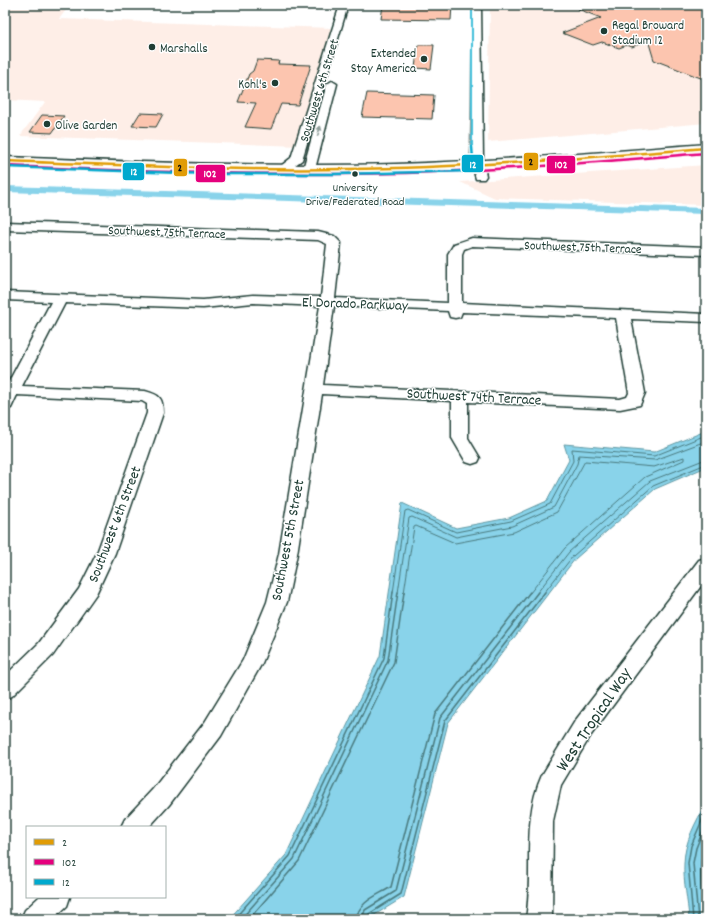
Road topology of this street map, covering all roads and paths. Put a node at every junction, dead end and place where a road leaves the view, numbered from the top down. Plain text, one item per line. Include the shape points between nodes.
1 (344, 5) edge
2 (354, 5) edge
3 (477, 5) edge
4 (346, 35) dead end
5 (335, 74) dead end
6 (706, 148) edge
7 (706, 155) edge
8 (706, 159) edge
9 (5, 161) edge
10 (601, 167) junction
11 (309, 169) junction
12 (479, 170) junction
13 (5, 172) edge
14 (280, 174) junction
15 (5, 226) edge
16 (329, 239) joint
17 (706, 251) edge
18 (5, 296) edge
19 (58, 302) junction
20 (5, 303) edge
21 (327, 306) junction
22 (455, 311) junction
23 (624, 318) junction
24 (706, 318) edge
25 (706, 324) edge
26 (314, 389) junction
27 (460, 395) junction
28 (9, 397) edge
29 (472, 458) dead end
30 (706, 565) edge
31 (5, 690) edge
32 (133, 826) edge
33 (57, 898) edge
34 (34, 919) edge
35 (539, 919) edge

1 - 14 street, Southwest 6th Street via 296,160
2 - 4 street, Southwest 6th Street
3 - 12 street
11 -> 5 street, Southwest 6th Street
6 - 12 main road
7 - 10 main road via 612,163
8 - 10 main road
9 - 14 main road via 223,169
10 - 12 main road
11 - 12 main road
11 - 14 main road
12 - 14 main road
13 - 14 main road via 202,179
15 - 16 street, Southwest 75th Terrace via 318,236
16 - 21 street, Southwest 5th Street via 334,244
17 - 22 street, Southwest 75th Terrace via 472,242 460,245 456,249
18 - 19 street, El Dorado Parkway
19 - 20 street, El Dorado Parkway
19 - 21 street, El Dorado Parkway via 207,311 257,306
19 - 28 street
21 - 22 street, El Dorado Parkway
21 - 26 street, Southwest 5th Street
22 - 23 street, El Dorado Parkway
23 - 24 street, El Dorado Parkway
23 - 25 street, El Dorado Parkway
23 - 27 street, Southwest 74th Terrace via 637,393 634,401 620,404
26 - 27 street, Southwest 74th Terrace
26 - 32 street, Southwest 5th Street via 288,554 277,602 252,663 213,730 161,797
27 - 29 street via 460,438
28 - 31 street, Southwest 6th Street via 145,396 155,402 155,413 106,553 86,594 46,649
30 - 35 street, West Tropical Way via 583,728 550,782 541,820
33 - 34 street

